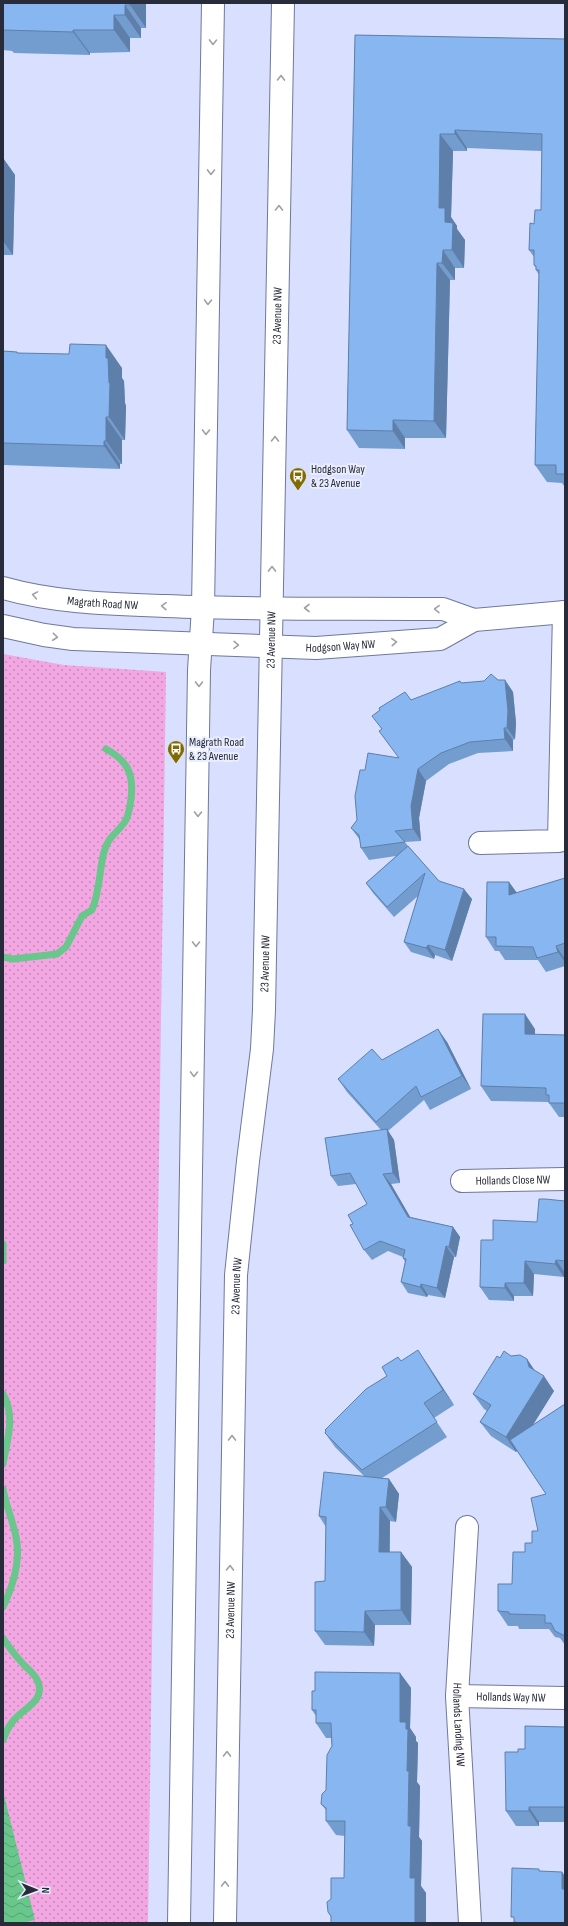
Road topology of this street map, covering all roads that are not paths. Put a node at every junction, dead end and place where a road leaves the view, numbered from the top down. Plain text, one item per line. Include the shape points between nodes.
1 (214, 3) edge
2 (283, 3) edge
3 (3, 588) edge
4 (203, 608) junction
5 (272, 608) junction
6 (565, 612) edge
7 (474, 620) junction
8 (3, 626) edge
9 (202, 645) junction
10 (271, 646) junction
11 (480, 843) dead end
12 (565, 1179) edge
13 (462, 1181) dead end
14 (467, 1527) dead end
15 (457, 1696) junction
16 (565, 1698) edge
17 (179, 1923) edge
18 (224, 1923) edge
19 (470, 1923) edge

1 -> 4 main road
5 -> 2 main road, 23 Avenue NW
4 -> 3 main road, Magrath Road NW via 93,603
4 - 5 main road, Hodgson Way NW
4 - 9 main road
7 -> 5 main road, Hodgson Way NW via 443,609
5 - 10 main road, 23 Avenue NW
6 - 7 main road, Hodgson Way NW
6 - 11 main road via 558,841
10 -> 7 main road, Hodgson Way NW via 316,648 440,639
8 -> 9 main road via 44,636 73,639
9 -> 10 main road, Hodgson Way NW
9 -> 17 main road via 199,670
18 -> 10 main road, 23 Avenue NW via 236,1275 262,1048
12 - 13 main road, Hollands Close NW
14 - 15 main road, Hollands Landing NW
15 - 16 main road, Hollands Way NW
15 - 19 main road, Hollands Landing NW

